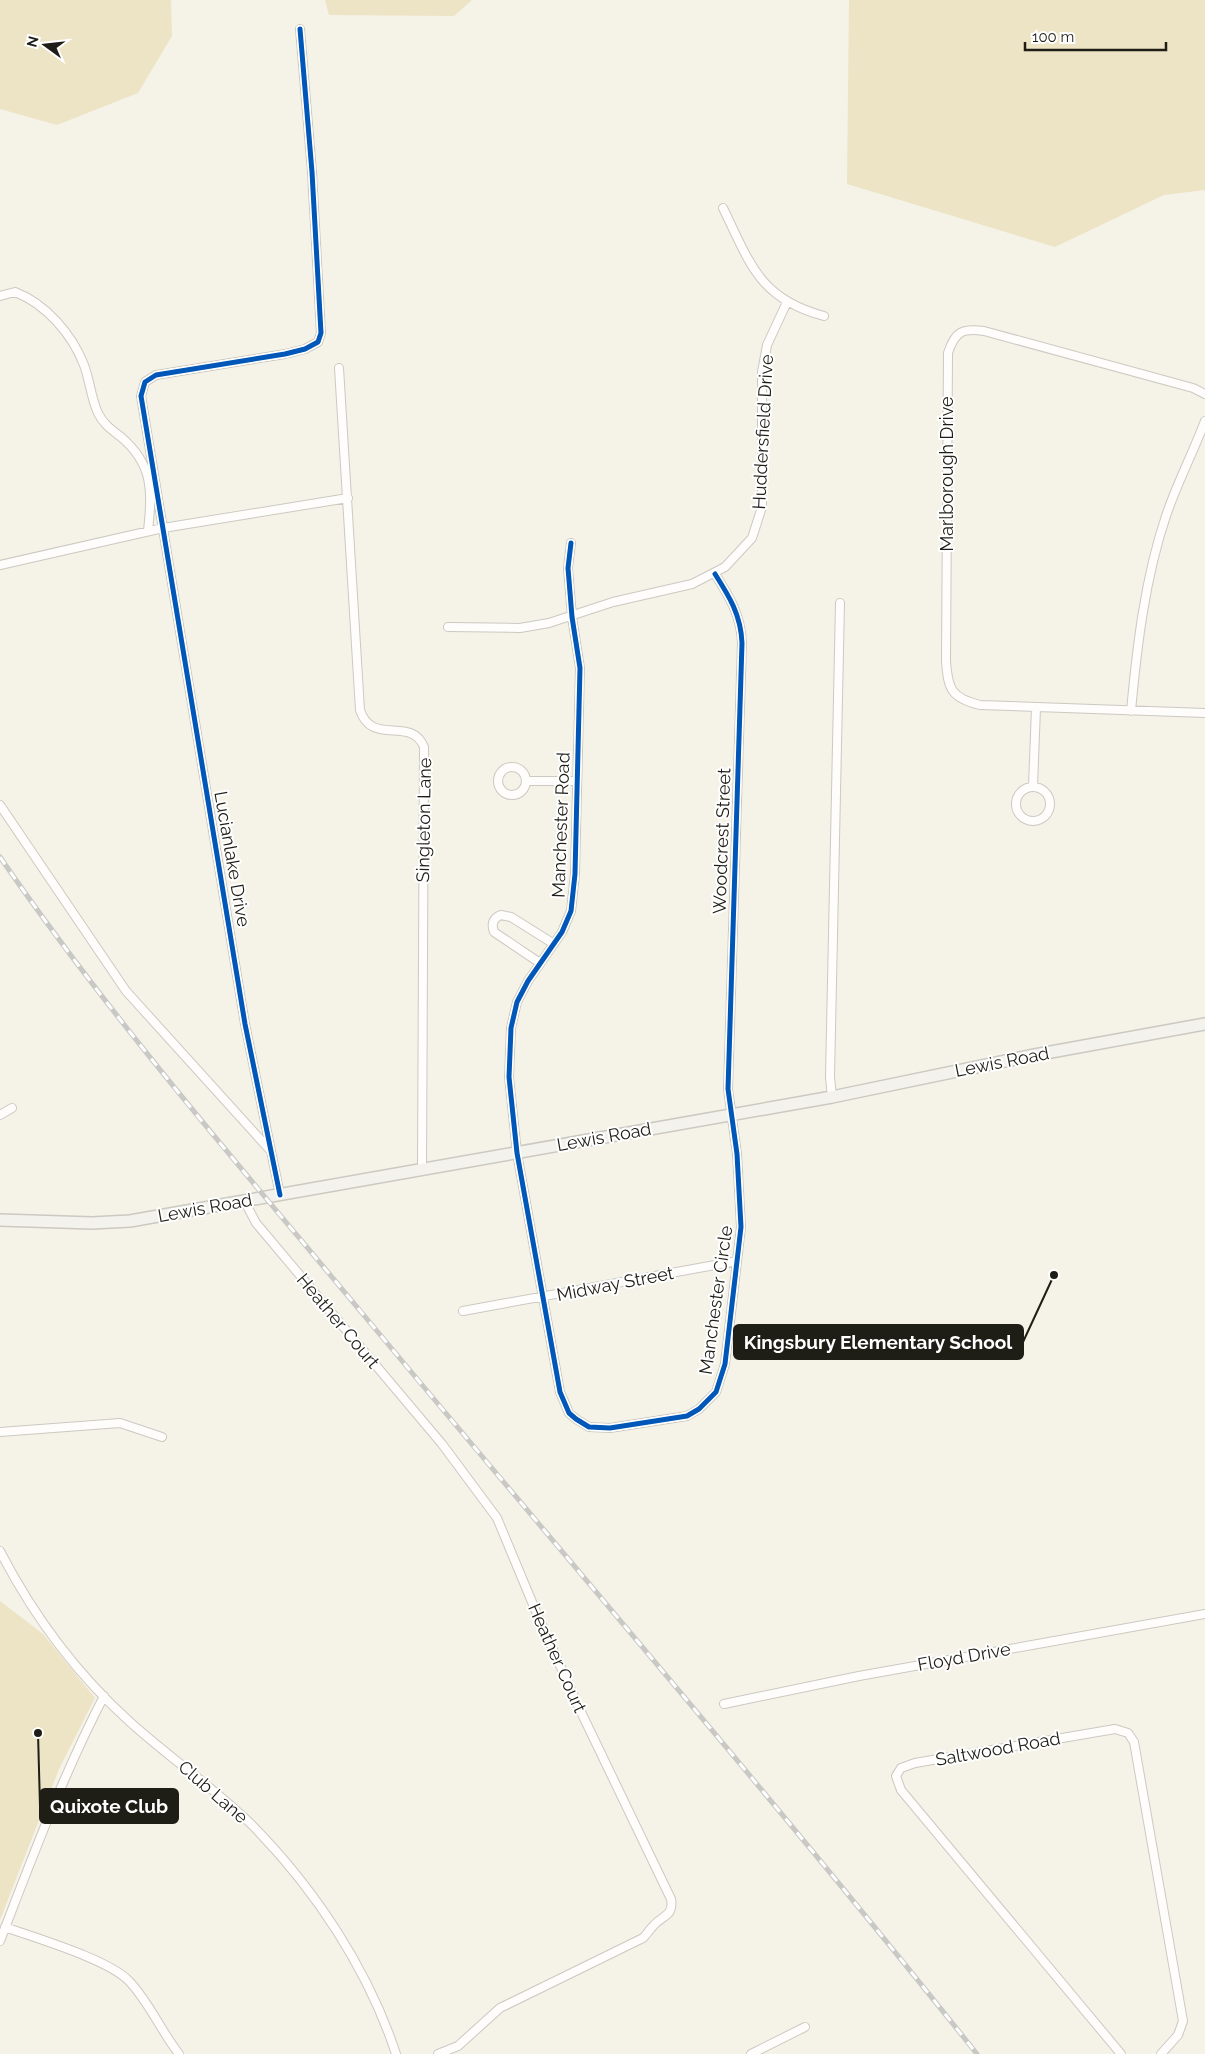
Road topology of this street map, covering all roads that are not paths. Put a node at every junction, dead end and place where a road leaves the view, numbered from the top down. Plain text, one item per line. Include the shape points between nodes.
1 (300, 29) dead end
2 (723, 208) dead end
3 (0, 296) edge
4 (787, 302) junction
5 (824, 316) dead end
6 (339, 368) dead end
7 (1205, 394) edge
8 (1205, 421) edge
9 (348, 498) junction
10 (163, 528) junction
11 (148, 531) junction
12 (571, 543) dead end
13 (0, 565) edge
14 (715, 574) junction
15 (840, 603) dead end
16 (572, 617) junction
17 (448, 627) dead end
18 (1036, 708) junction
19 (1130, 711) junction
20 (1205, 713) edge
21 (526, 781) dead end
22 (577, 781) junction
23 (1033, 786) junction
24 (0, 805) edge
25 (554, 944) junction
26 (540, 964) junction
27 (1205, 1024) edge
28 (832, 1097) junction
29 (12, 1108) dead end
30 (0, 1115) edge
31 (730, 1115) junction
32 (271, 1151) junction
33 (517, 1153) junction
34 (422, 1169) junction
35 (280, 1195) junction
36 (245, 1202) junction
37 (0, 1220) edge
38 (737, 1261) junction
39 (543, 1297) junction
40 (463, 1311) dead end
41 (0, 1432) edge
42 (162, 1437) dead end
43 (0, 1551) edge
44 (1205, 1614) edge
45 (104, 1696) junction
46 (724, 1704) dead end
47 (5, 1927) junction
48 (0, 1941) edge
49 (804, 2027) dead end
50 (180, 2054) edge
51 (396, 2054) edge
52 (438, 2054) edge
53 (751, 2054) edge
54 (1121, 2054) edge
55 (1161, 2054) edge

1 - 10 street, Lucianlake Drive via 312,172 318,342 304,349 156,375 145,382 141,396
2 - 4 street via 760,279
3 - 11 street via 15,292 45,308 74,345 103,422 143,461 151,498
4 - 5 street
4 - 14 street, Huddersfield Drive via 767,345 762,372 762,507 756,530 746,547
6 - 9 street, Singleton Lane
7 - 18 street, Marlborough Drive via 984,331 970,329 954,338 948,353 946,661 949,684 957,697 970,702
8 - 19 street via 1166,517 1153,564
9 - 10 street
9 - 34 street, Singleton Lane via 362,718 372,728 411,733 424,747
10 - 11 street
10 - 32 street, Lucianlake Drive via 246,1024
11 - 13 street
12 - 16 street, Manchester Road via 568,568
14 - 16 street, Huddersfield Drive via 692,584 613,602
14 - 31 street, Woodcrest Street via 736,609 742,643 728,1089
15 - 28 street
16 - 17 street, Huddersfield Drive via 520,628
16 - 22 street, Manchester Road via 580,668
18 - 19 street, Marlborough Drive
18 - 23 street
19 - 20 street, Marlborough Drive
21 - 22 street
22 - 25 street, Manchester Road via 571,911
23 - 23 street via 1024,789 1016,800 1019,814 1031,822 1045,817 1050,804 1044,791
24 - 32 street via 126,992
25 - 26 street, Manchester Road
25 - 26 street via 506,915 495,918 494,932
26 - 33 street, Manchester Road via 522,991 511,1028 510,1104
27 - 28 street, Lewis Road via 1028,1056
28 - 31 street, Lewis Road
29 - 30 street
31 - 33 street, Lewis Road
31 - 38 street, Manchester Circle via 741,1206
32 - 35 street, Lucianlake Drive
33 - 34 street, Lewis Road
33 - 39 street, Manchester Circle
34 - 35 street, Lewis Road
35 - 36 street, Lewis Road
36 - 37 street, Lewis Road via 92,1224
36 - 52 street, Heather Court via 256,1223 442,1444 497,1518 536,1614 671,1899 668,1915 654,1924 643,1938 500,2008 458,2046
38 - 39 street, Midway Street
38 - 39 street, Manchester Circle via 721,1382 708,1401 686,1416 610,1428 589,1427 576,1419 569,1413 560,1392
39 - 40 street, Midway Street
41 - 42 street via 120,1423
43 - 45 street, Club Lane via 32,1607
44 - 46 street, Floyd Drive via 858,1676
45 - 47 street via 55,1797
45 - 51 street, Club Lane via 130,1722 230,1805 290,1867 350,1954 379,2011
47 - 48 street
47 - 50 street via 69,1950 122,1976 136,1990
49 - 53 street
54 - 55 street, Saltwood Road via 901,1790 896,1776 901,1768 1115,1729 1128,1732 1134,1742 1183,2022 1178,2035

